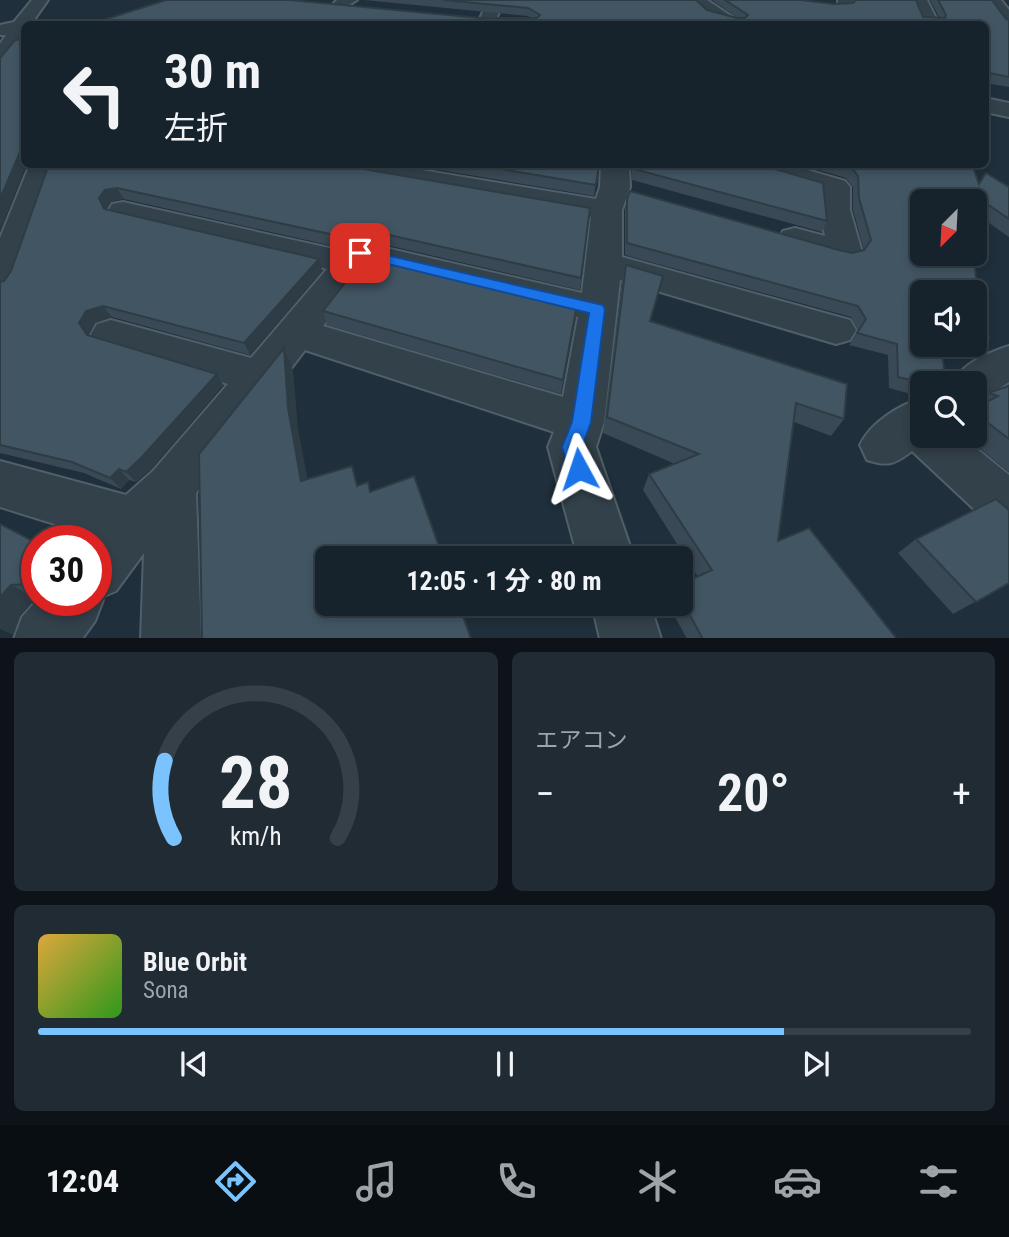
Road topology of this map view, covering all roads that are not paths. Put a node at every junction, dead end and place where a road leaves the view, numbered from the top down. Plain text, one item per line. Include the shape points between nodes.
1 (40, 0) edge
2 (496, 0) edge
3 (697, 0) edge
4 (919, 0) edge
5 (993, 0) edge
6 (842, 3) edge
7 (26, 21) edge
8 (486, 21) edge
9 (728, 21) edge
10 (846, 21) edge
11 (929, 21) edge
12 (1009, 22) edge
13 (21, 28) edge
14 (11, 42) edge
15 (989, 106) edge
16 (1009, 110) edge
17 (43, 168) edge
18 (377, 168) edge
19 (768, 168) edge
20 (620, 189) edge
21 (123, 211) edge
22 (768, 230) edge
23 (605, 263) junction
24 (351, 264) junction
25 (0, 282) edge
26 (597, 309) junction
27 (836, 330) dead end
28 (298, 333) junction
29 (111, 334) dead end
30 (1009, 362) edge
31 (987, 375) edge
32 (258, 376) junction
33 (581, 422) junction
34 (936, 448) edge
35 (0, 484) edge
36 (152, 505) junction
37 (1009, 508) edge
38 (602, 546) edge
39 (112, 553) edge
40 (62, 616) edge
41 (624, 616) edge
42 (45, 638) edge
43 (171, 638) edge
44 (631, 638) edge

1 - 7 street
2 - 8 street
3 - 9 street
4 - 11 street
5 - 12 street
6 - 10 street
13 - 14 street
15 - 16 street
17 - 25 street
18 - 20 street
19 - 22 street via 835,187 835,210 845,251
20 - 23 street
21 - 24 street
23 - 26 street
23 - 27 street
24 - 26 street via 360,253
24 - 28 street
26 - 33 street
28 - 32 street
28 - 33 street
29 - 32 street
30 - 31 street
32 - 36 street
33 - 38 street via 572,447
34 - 37 street
35 - 36 street
36 - 39 street
36 - 43 street
40 - 42 street
41 - 44 street

